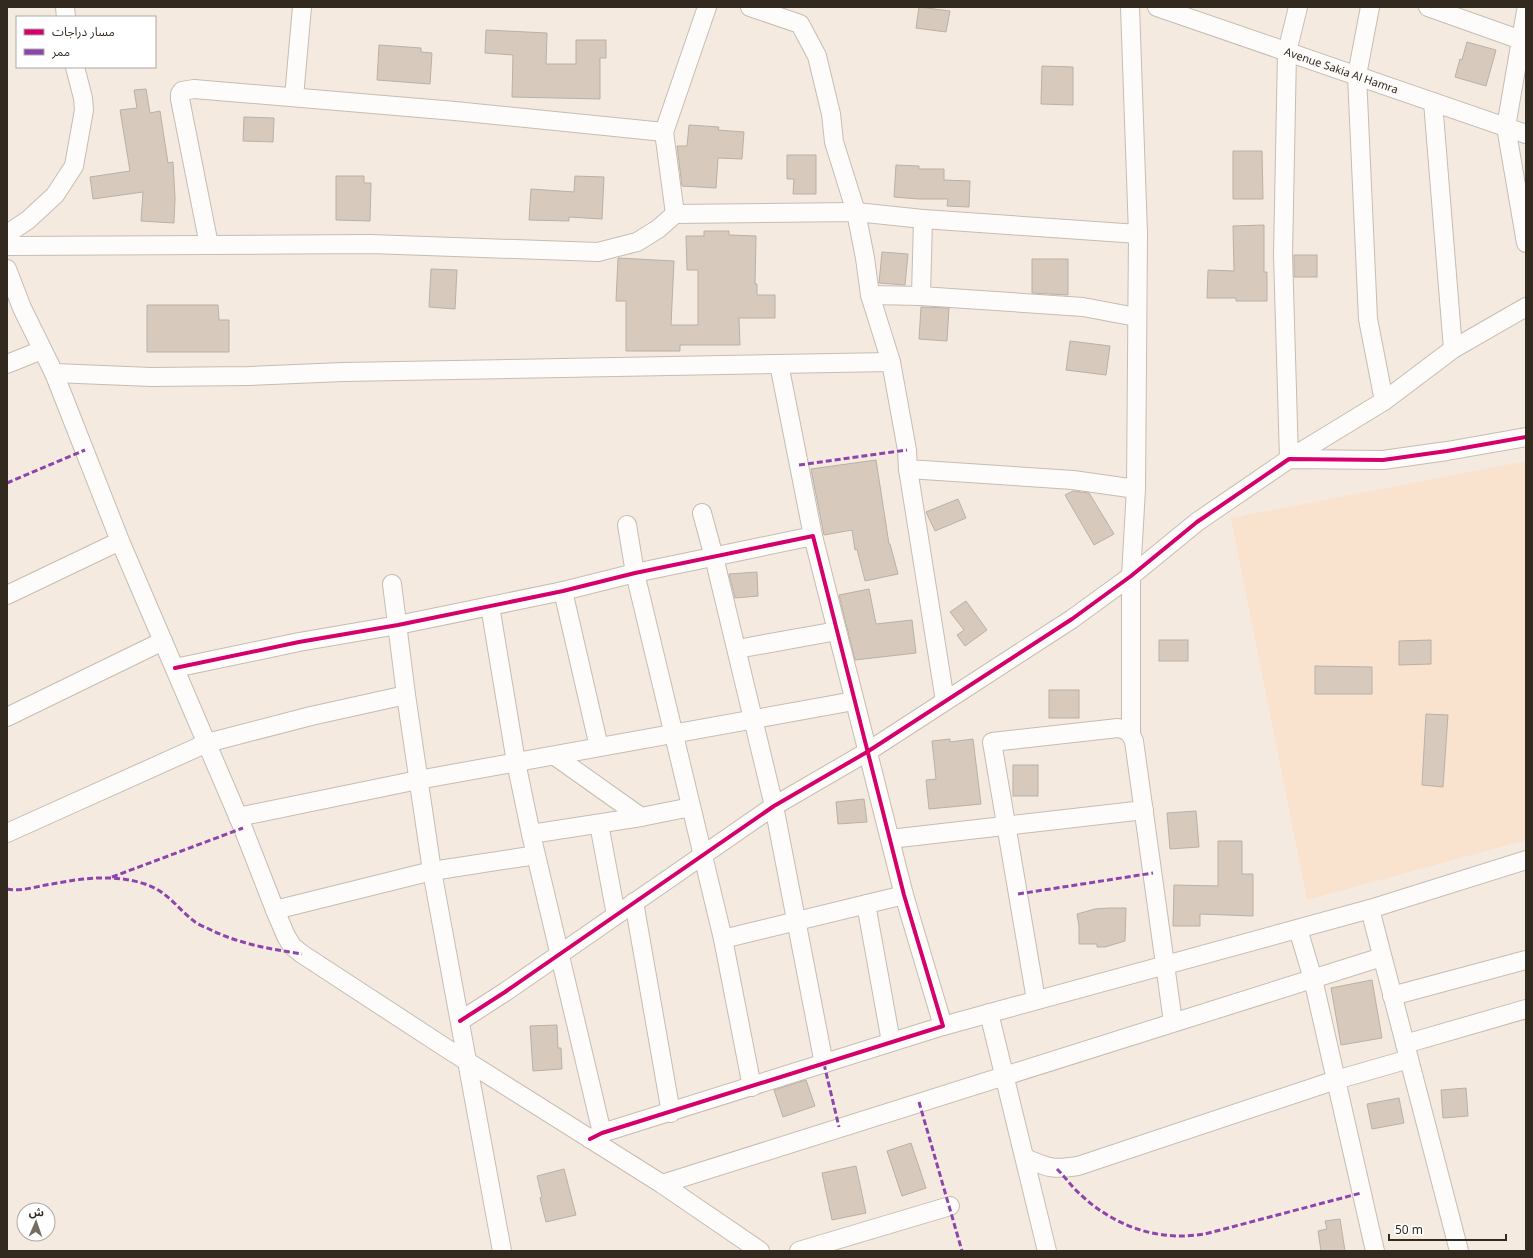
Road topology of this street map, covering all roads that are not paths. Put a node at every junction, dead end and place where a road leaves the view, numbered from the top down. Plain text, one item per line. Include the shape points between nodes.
1 (302, 7) edge
2 (707, 7) edge
3 (750, 7) edge
4 (1130, 7) edge
5 (1298, 7) edge
6 (1370, 7) edge
7 (1428, 7) edge
8 (1161, 8) edge
9 (1526, 11) edge
10 (1521, 40) junction
11 (1287, 52) junction
12 (75, 68) edge
13 (1357, 75) junction
14 (294, 97) junction
15 (1433, 102) junction
16 (1506, 128) junction
17 (664, 132) junction
18 (1526, 134) edge
19 (856, 212) junction
20 (675, 214) junction
21 (923, 219) junction
22 (7, 234) edge
23 (1138, 234) junction
24 (1526, 243) edge
25 (209, 245) junction
26 (7, 246) edge
27 (7, 269) edge
28 (870, 295) junction
29 (922, 296) junction
30 (1526, 307) edge
31 (1136, 317) junction
32 (1453, 349) junction
33 (42, 350) junction
34 (891, 362) junction
35 (7, 364) edge
36 (779, 364) junction
37 (54, 373) junction
38 (1384, 401) junction
39 (1526, 437) edge
40 (1289, 459) junction
41 (908, 469) junction
42 (1136, 489) junction
43 (702, 513) dead end
44 (627, 526) dead end
45 (814, 536) junction
46 (120, 541) junction
47 (714, 557) junction
48 (635, 573) junction
49 (1131, 576) junction
50 (392, 584) dead end
51 (563, 591) junction
52 (7, 595) edge
53 (490, 606) junction
54 (398, 625) junction
55 (837, 631) junction
56 (163, 641) junction
57 (737, 649) junction
58 (175, 668) junction
59 (406, 694) junction
60 (854, 701) junction
61 (945, 701) junction
62 (7, 717) edge
63 (754, 719) junction
64 (674, 734) junction
65 (1131, 734) junction
66 (207, 743) junction
67 (599, 747) junction
68 (867, 752) junction
69 (555, 756) junction
70 (516, 762) junction
71 (418, 780) junction
72 (774, 806) junction
73 (691, 807) junction
74 (1144, 810) junction
75 (238, 817) junction
76 (641, 817) junction
77 (599, 824) junction
78 (1006, 826) junction
79 (7, 833) edge
80 (531, 834) junction
81 (890, 839) junction
82 (536, 855) junction
83 (703, 855) junction
84 (1526, 860) edge
85 (432, 871) junction
86 (904, 895) junction
87 (634, 902) junction
88 (866, 904) junction
89 (1370, 909) junction
90 (275, 910) junction
91 (616, 915) junction
92 (798, 921) junction
93 (1298, 929) junction
94 (723, 939) junction
95 (559, 953) junction
96 (1382, 957) junction
97 (1526, 960) edge
98 (1166, 965) junction
99 (1313, 979) junction
100 (1392, 996) junction
101 (1036, 1000) junction
102 (1526, 1009) edge
103 (989, 1013) junction
104 (460, 1021) junction
105 (1173, 1022) junction
106 (943, 1026) junction
107 (891, 1042) junction
108 (1407, 1051) junction
109 (468, 1061) junction
110 (824, 1064) junction
111 (1004, 1075) junction
112 (1336, 1080) junction
113 (752, 1087) junction
114 (671, 1112) junction
115 (596, 1136) junction
116 (1025, 1158) junction
117 (662, 1184) junction
118 (950, 1206) dead end
119 (502, 1251) edge
120 (760, 1251) edge
121 (799, 1251) edge
122 (1047, 1251) edge
123 (1375, 1251) edge
124 (1459, 1251) edge

1 - 14 street
2 - 17 street
3 - 19 street via 800,24 817,56 831,114 834,142
4 - 23 street
5 - 11 street
6 - 13 street
7 - 10 street
8 - 11 street, Avenue Sakia Al Hamra
9 - 10 street
10 - 16 street
11 - 13 street, Avenue Sakia Al Hamra
11 - 40 street via 1283,256
12 - 22 street via 84,110 74,166 55,195 28,220
13 - 15 street, Avenue Sakia Al Hamra
13 - 38 street via 1368,319
14 - 17 street
14 - 25 street via 194,89 182,91 180,94
15 - 16 street, Avenue Sakia Al Hamra
15 - 32 street
16 - 18 street, Avenue Sakia Al Hamra
16 - 24 street
17 - 20 street
19 - 20 street
19 - 21 street
19 - 28 street
20 - 25 street via 637,242 598,252 370,244
21 - 23 street
21 - 29 street
23 - 31 street
25 - 26 street
27 - 33 street
28 - 29 street
28 - 34 street
29 - 31 street via 1083,307
30 - 32 street
31 - 42 street
32 - 38 street
33 - 35 street
33 - 37 street
34 - 36 street
34 - 41 street
36 - 37 street via 241,376 151,377
36 - 45 street
37 - 46 street
38 - 40 street
39 - 40 street via 1383,460
40 - 49 street via 1197,522
41 - 42 street via 1074,480
41 - 61 street
42 - 49 street
43 - 47 street
44 - 48 street
45 - 47 street
45 - 55 street
46 - 52 street
46 - 56 street
47 - 48 street
47 - 57 street
48 - 51 street
48 - 64 street
49 - 61 street via 1072,619
49 - 65 street
50 - 54 street
51 - 53 street
51 - 67 street
53 - 54 street
53 - 70 street
54 - 58 street via 299,642
54 - 59 street
55 - 57 street
55 - 60 street
56 - 58 street
56 - 62 street
57 - 63 street
58 - 66 street
59 - 66 street
59 - 71 street
60 - 63 street
60 - 68 street
61 - 68 street
63 - 64 street
63 - 72 street
64 - 67 street
64 - 73 street
65 - 74 street
65 - 78 street via 1118,728 992,742
66 - 75 street
66 - 79 street
67 - 69 street
68 - 72 street
68 - 81 street
69 - 70 street
69 - 76 street
70 - 71 street
70 - 80 street
71 - 75 street
71 - 85 street
72 - 83 street
72 - 92 street
73 - 76 street
73 - 83 street
74 - 78 street
74 - 98 street
75 - 90 street
76 - 77 street
77 - 80 street
77 - 91 street
78 - 81 street
78 - 101 street
80 - 82 street
81 - 86 street
82 - 85 street
82 - 95 street
83 - 87 street
83 - 94 street
84 - 89 street
85 - 90 street
85 - 104 street
86 - 88 street
86 - 106 street
87 - 91 street
87 - 114 street
88 - 92 street
88 - 107 street
89 - 93 street
89 - 96 street
90 - 109 street via 292,946 302,954
91 - 95 street
92 - 94 street
92 - 110 street
93 - 98 street
93 - 99 street
94 - 113 street
95 - 104 street
95 - 115 street
96 - 99 street
96 - 100 street
97 - 100 street
98 - 101 street
98 - 105 street
99 - 105 street
99 - 112 street
100 - 108 street
101 - 103 street
102 - 108 street
103 - 106 street
103 - 111 street
104 - 109 street
105 - 111 street
106 - 107 street
107 - 110 street
108 - 112 street
108 - 124 street
109 - 115 street
109 - 119 street
110 - 113 street
111 - 116 street
111 - 117 street
112 - 116 street via 1078,1166 1057,1169
112 - 123 street
113 - 114 street
114 - 115 street
115 - 117 street
116 - 122 street
117 - 120 street
118 - 121 street

